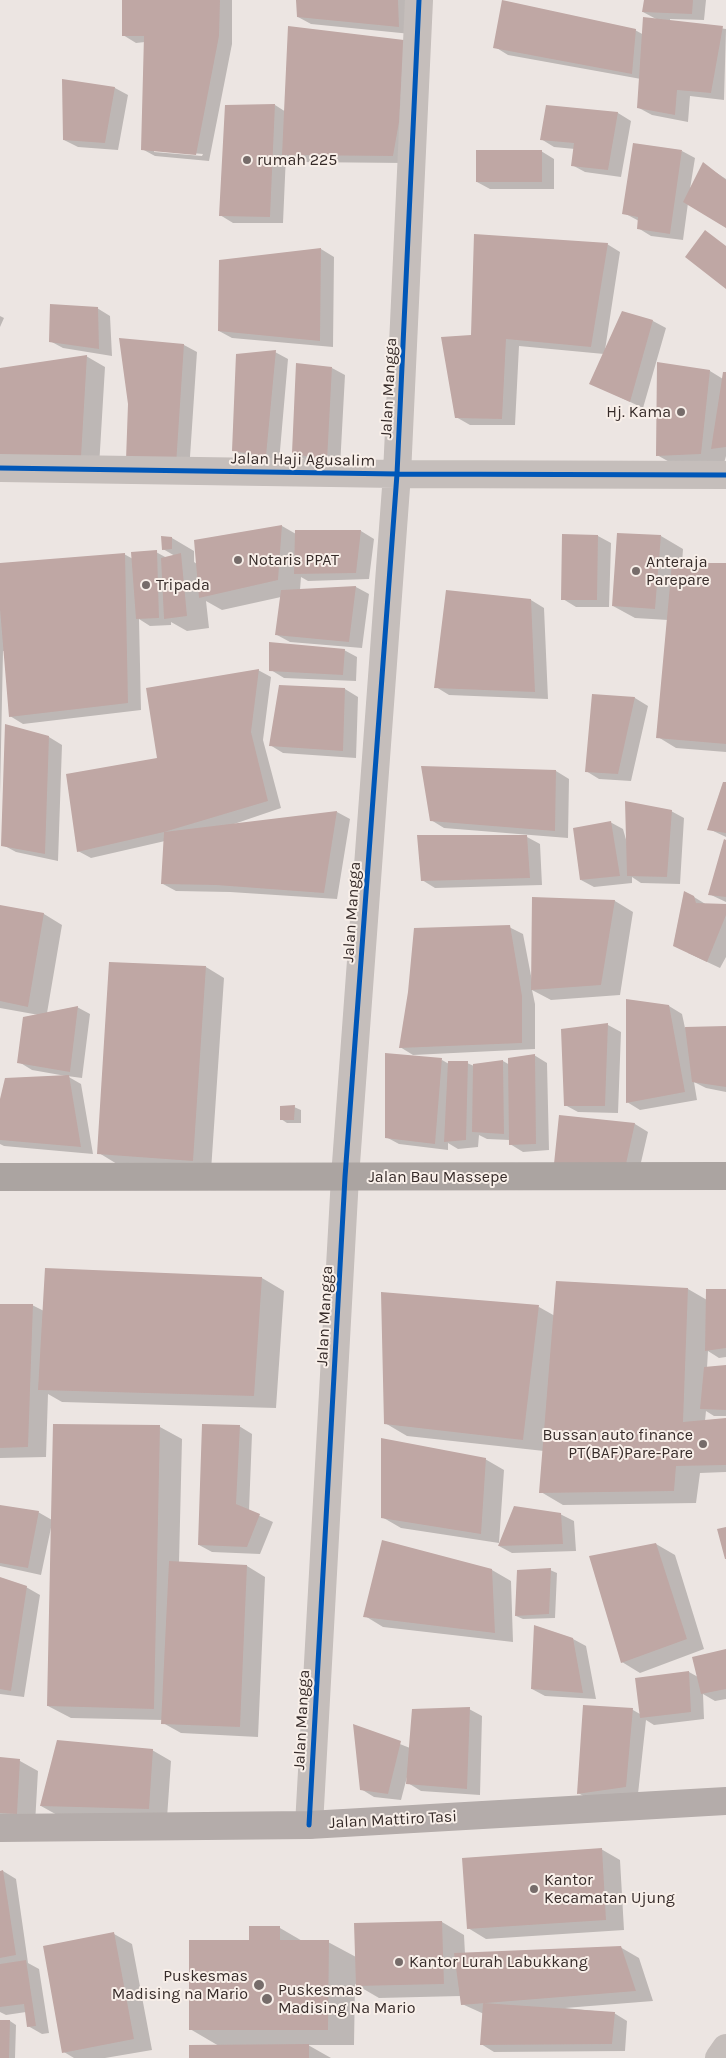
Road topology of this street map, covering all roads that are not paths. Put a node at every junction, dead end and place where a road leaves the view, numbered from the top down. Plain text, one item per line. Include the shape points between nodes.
1 (419, 0) edge
2 (0, 468) edge
3 (397, 474) junction
4 (726, 475) edge
5 (726, 1176) edge
6 (0, 1177) edge
7 (345, 1177) junction
8 (726, 1801) edge
9 (309, 1825) junction
10 (0, 1828) edge
11 (726, 2048) edge
12 (720, 2058) edge

1 - 3 street, Jalan Mangga
2 - 3 street, Jalan Haji Agusalim
3 - 4 street, Jalan Haji Agusalim
3 - 7 street, Jalan Mangga
5 - 7 highway, Jalan Bau Massepe
6 - 7 highway, Jalan Bau Massepe
7 - 9 street, Jalan Mangga
8 - 9 main road, Jalan Mattiro Tasi
9 - 10 main road, Jalan Mattiro Tasi
11 - 12 street

